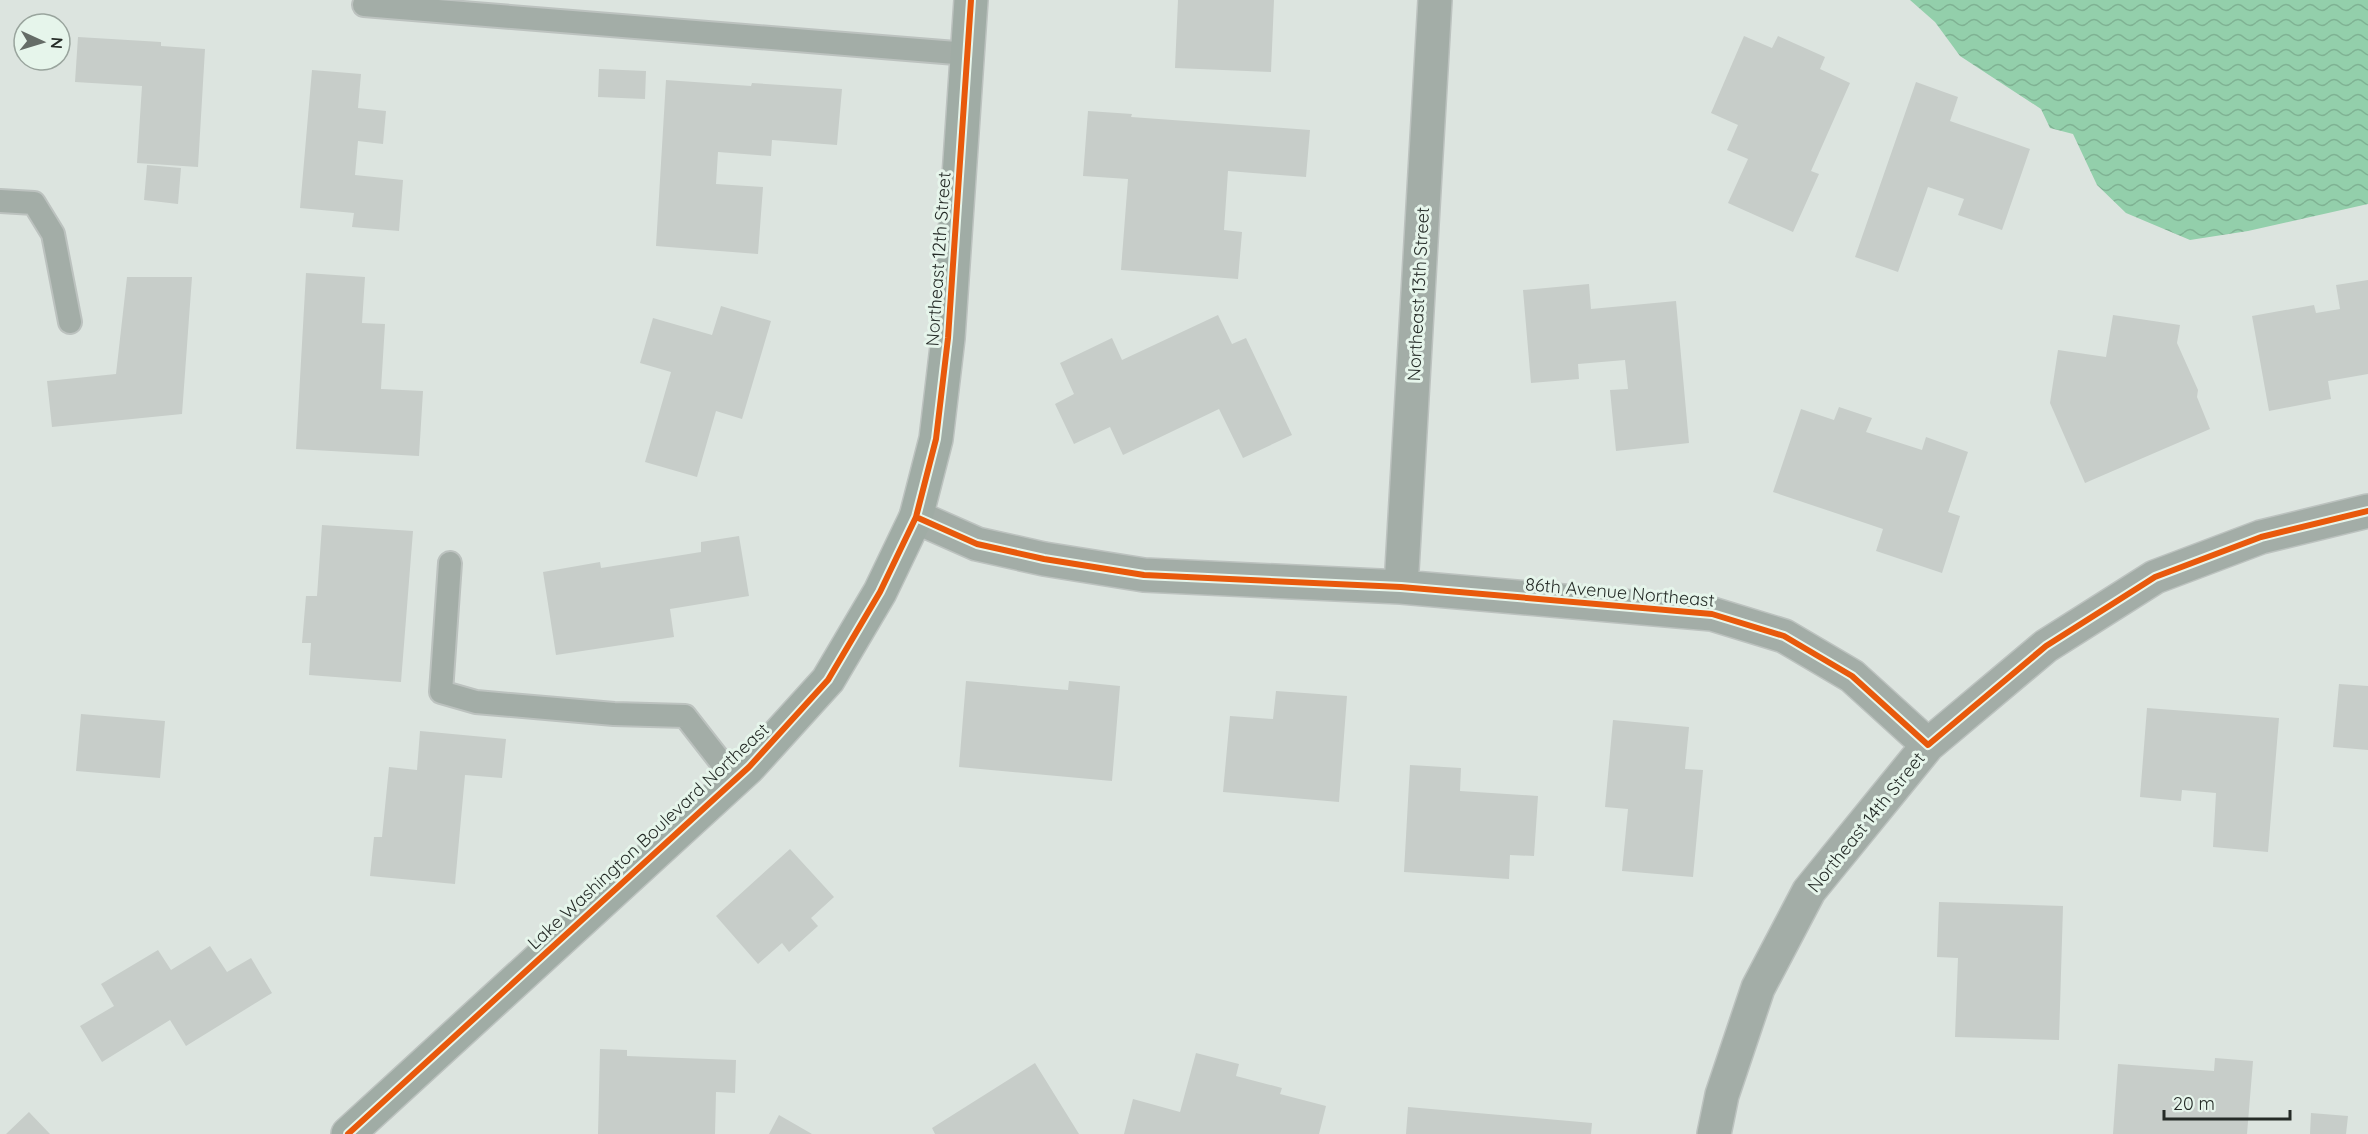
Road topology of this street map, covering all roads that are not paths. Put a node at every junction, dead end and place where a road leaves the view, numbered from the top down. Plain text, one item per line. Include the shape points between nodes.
1 (971, 0) edge
2 (1436, 0) edge
3 (364, 5) dead end
4 (968, 54) junction
5 (0, 201) edge
6 (70, 322) dead end
7 (2368, 512) edge
8 (916, 517) junction
9 (450, 563) dead end
10 (1401, 587) junction
11 (1928, 745) junction
12 (735, 780) junction
13 (348, 1134) edge
14 (1714, 1134) edge

1 - 4 main road, Northeast 12th Street
2 - 10 street, Northeast 13th Street
3 - 4 lane
4 - 8 main road, Northeast 12th Street via 948,338 936,440
5 - 6 lane via 34,203 53,234
7 - 11 street via 2261,537 2155,577 2046,646
8 - 10 street, 86th Avenue Northeast via 976,544 1144,575
8 - 12 main road, Lake Washington Boulevard Northeast via 880,592 828,680
9 - 12 lane via 441,692 476,702 685,716
10 - 11 street, 86th Avenue Northeast via 1712,614 1784,636 1852,676
11 - 14 street, Northeast 14th Street via 1809,891 1758,988 1722,1095
12 - 13 main road, Lake Washington Boulevard Northeast

